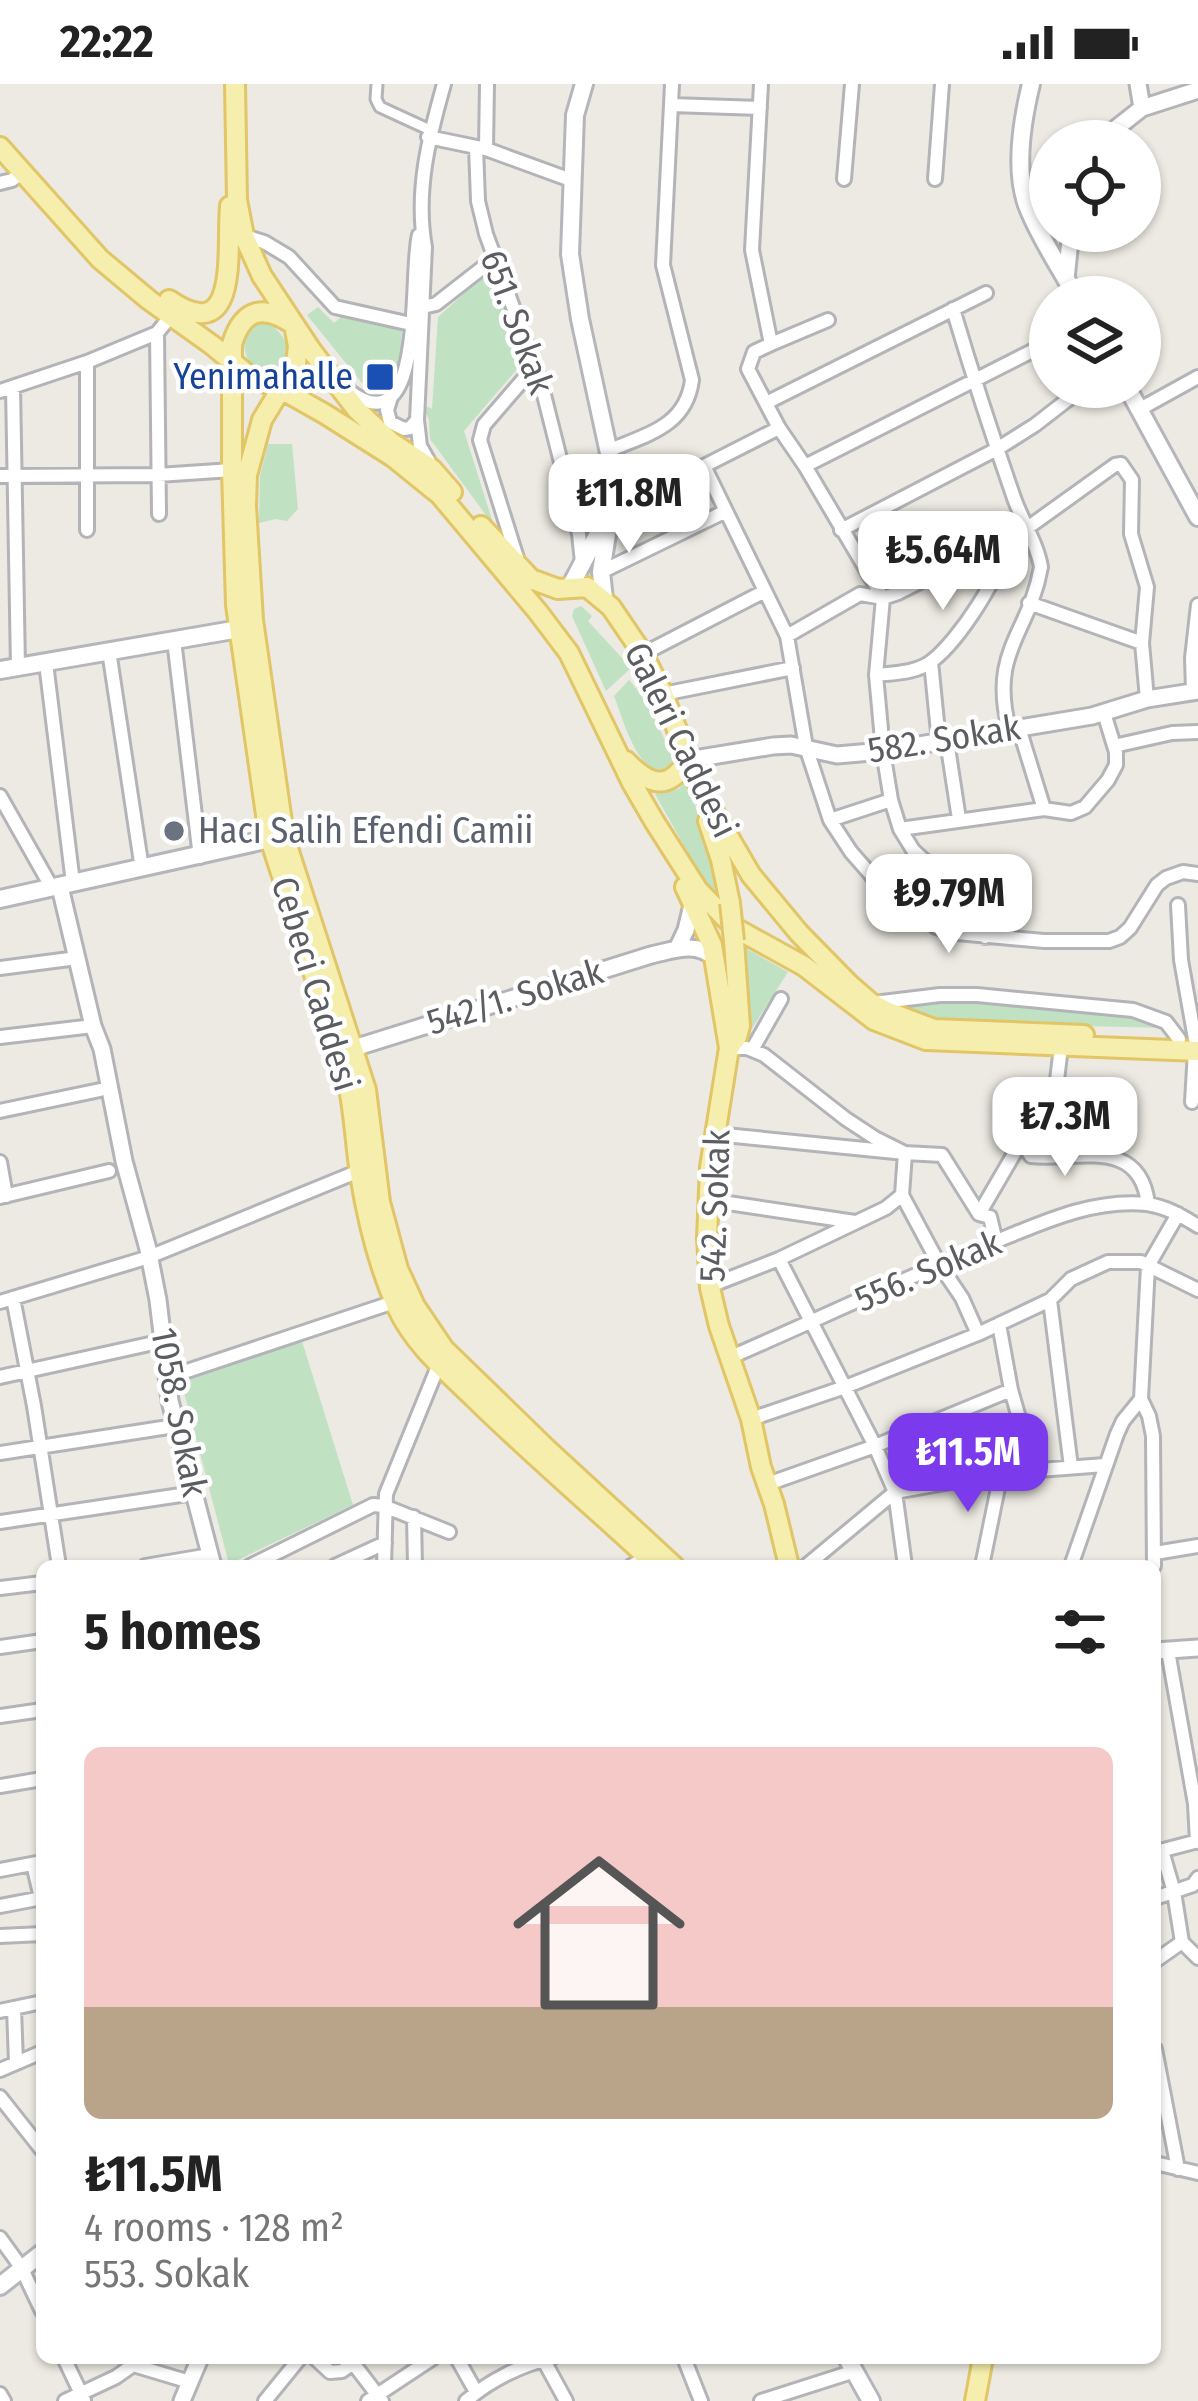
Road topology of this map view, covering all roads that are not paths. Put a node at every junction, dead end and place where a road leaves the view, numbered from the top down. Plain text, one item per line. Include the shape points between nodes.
1 (235, 84) edge
2 (377, 84) edge
3 (443, 84) edge
4 (487, 84) edge
5 (584, 84) edge
6 (672, 84) edge
7 (761, 84) edge
8 (852, 84) edge
9 (942, 84) edge
10 (1031, 84) edge
11 (1138, 84) edge
12 (1198, 90) edge
13 (671, 105) junction
14 (760, 108) junction
15 (1142, 108) junction
16 (1127, 120) edge
17 (429, 133) junction
18 (0, 147) edge
19 (481, 148) junction
20 (235, 169) junction
21 (21, 173) junction
22 (934, 178) dead end
23 (844, 179) dead end
24 (571, 180) junction
25 (0, 183) edge
26 (1026, 203) junction
27 (1029, 206) edge
28 (422, 229) junction
29 (244, 236) junction
30 (90, 248) junction
31 (495, 258) junction
32 (1064, 276) edge
33 (986, 293) dead end
34 (423, 307) junction
35 (953, 310) junction
36 (170, 316) junction
37 (828, 320) dead end
38 (411, 324) junction
39 (295, 325) junction
40 (157, 333) junction
41 (771, 344) junction
42 (1029, 353) edge
43 (87, 362) junction
44 (232, 363) junction
45 (535, 370) junction
46 (1198, 377) edge
47 (334, 381) junction
48 (975, 382) junction
49 (279, 388) junction
50 (7, 389) edge
51 (391, 398) junction
52 (766, 404) junction
53 (311, 405) junction
54 (1057, 408) edge
55 (1140, 410) joint
56 (417, 420) junction
57 (779, 428) junction
58 (255, 436) junction
59 (997, 449) junction
60 (610, 450) junction
61 (704, 466) junction
62 (805, 466) junction
63 (432, 469) junction
64 (232, 470) junction
65 (88, 475) junction
66 (158, 475) junction
67 (7, 476) edge
68 (1190, 487) edge
69 (610, 509) junction
70 (724, 512) junction
71 (160, 514) dead end
72 (1198, 517) edge
73 (1026, 529) junction
74 (87, 530) dead end
75 (841, 530) junction
76 (1006, 540) junction
77 (582, 565) junction
78 (521, 570) junction
79 (601, 572) junction
80 (570, 587) junction
81 (763, 592) junction
82 (884, 598) junction
83 (604, 599) junction
84 (1029, 603) junction
85 (1198, 605) edge
86 (239, 629) junction
87 (787, 636) junction
88 (174, 640) junction
89 (1142, 643) junction
90 (256, 645) junction
91 (109, 651) junction
92 (569, 652) junction
93 (644, 654) junction
94 (931, 662) junction
95 (46, 663) junction
96 (9, 668) edge
97 (793, 668) junction
98 (876, 675) junction
99 (1195, 691) edge
100 (663, 694) junction
101 (1147, 699) junction
102 (1104, 713) junction
103 (1014, 729) junction
104 (1198, 732) edge
105 (943, 741) junction
106 (1114, 746) junction
107 (806, 748) junction
108 (883, 751) junction
109 (619, 753) junction
110 (688, 760) junction
111 (698, 786) junction
112 (0, 796) edge
113 (891, 800) junction
114 (1044, 808) junction
115 (5, 812) edge
116 (959, 819) junction
117 (830, 820) junction
118 (900, 829) junction
119 (277, 837) junction
120 (669, 844) junction
121 (200, 856) junction
122 (142, 869) junction
123 (1198, 874) edge
124 (62, 886) junction
125 (0, 898) edge
126 (693, 901) junction
127 (773, 903) junction
128 (1178, 905) dead end
129 (734, 934) junction
130 (985, 938) junction
131 (677, 949) junction
132 (77, 958) junction
133 (716, 958) junction
134 (0, 968) edge
135 (781, 999) dead end
136 (871, 1004) junction
137 (93, 1026) junction
138 (0, 1037) edge
139 (1193, 1044) edge
140 (1061, 1046) junction
141 (729, 1048) junction
142 (346, 1050) junction
143 (752, 1050) junction
144 (104, 1089) junction
145 (1192, 1102) dead end
146 (0, 1111) edge
147 (715, 1134) junction
148 (1020, 1141) junction
149 (905, 1153) junction
150 (0, 1162) edge
151 (118, 1169) junction
152 (359, 1171) junction
153 (902, 1195) junction
154 (3, 1197) edge
155 (708, 1200) junction
156 (1148, 1204) junction
157 (979, 1214) junction
158 (1178, 1214) junction
159 (814, 1216) junction
160 (857, 1222) junction
161 (1198, 1226) edge
162 (813, 1242) junction
163 (996, 1242) junction
164 (149, 1257) junction
165 (779, 1259) junction
166 (939, 1264) junction
167 (1148, 1266) junction
168 (710, 1286) junction
169 (1198, 1291) edge
170 (6, 1300) edge
171 (1050, 1300) junction
172 (394, 1302) junction
173 (811, 1322) junction
174 (999, 1324) junction
175 (978, 1334) junction
176 (164, 1341) junction
177 (439, 1357) junction
178 (730, 1357) junction
179 (28, 1371) junction
180 (0, 1377) edge
181 (166, 1378) junction
182 (845, 1387) junction
183 (1011, 1390) junction
184 (1141, 1399) junction
185 (752, 1425) junction
186 (175, 1426) junction
187 (875, 1446) junction
188 (39, 1448) junction
189 (0, 1453) edge
190 (1106, 1465) junction
191 (1071, 1467) junction
192 (1034, 1470) junction
193 (1001, 1473) junction
194 (776, 1481) junction
195 (194, 1492) junction
196 (896, 1492) junction
197 (384, 1506) junction
198 (51, 1516) junction
199 (414, 1516) junction
200 (0, 1522) edge
201 (449, 1532) dead end
202 (385, 1543) junction
203 (1198, 1546) edge
204 (57, 1560) edge
205 (212, 1560) edge
206 (262, 1560) edge
207 (348, 1560) edge
208 (385, 1560) edge
209 (415, 1560) edge
210 (642, 1560) edge
211 (667, 1560) edge
212 (788, 1560) edge
213 (800, 1560) edge
214 (810, 1560) edge
215 (904, 1560) edge
216 (983, 1560) edge
217 (1073, 1560) edge
218 (1154, 1560) edge
219 (36, 1583) edge
220 (0, 1588) edge
221 (36, 1642) edge
222 (0, 1647) edge
223 (1198, 1648) edge
224 (1162, 1651) edge
225 (36, 1711) edge
226 (0, 1716) edge
227 (36, 1780) edge
228 (1195, 1782) edge
229 (0, 1786) edge
230 (1198, 1841) edge
231 (1161, 1850) edge
232 (1161, 1859) edge
233 (36, 1863) edge
234 (0, 1870) edge
235 (1196, 1884) edge
236 (1174, 1892) junction
237 (1161, 1896) edge
238 (36, 1899) edge
239 (0, 1906) edge
240 (36, 1934) edge
241 (0, 1936) edge
242 (1182, 1942) junction
243 (1161, 1957) edge
244 (1198, 1958) edge
245 (7, 2010) edge
246 (36, 2055) edge
247 (16, 2063) junction
248 (0, 2070) edge
249 (1161, 2080) edge
250 (0, 2097) edge
251 (36, 2142) edge
252 (1161, 2165) edge
253 (1178, 2169) junction
254 (1198, 2173) edge
255 (0, 2237) edge
256 (36, 2257) edge
257 (21, 2267) junction
258 (0, 2286) edge
259 (36, 2299) edge
260 (67, 2364) edge
261 (124, 2364) edge
262 (135, 2364) edge
263 (198, 2364) edge
264 (295, 2364) edge
265 (321, 2364) edge
266 (351, 2364) edge
267 (358, 2364) edge
268 (425, 2364) edge
269 (459, 2364) edge
270 (531, 2364) edge
271 (550, 2364) edge
272 (686, 2364) edge
273 (982, 2364) edge
274 (851, 2365) edge
275 (190, 2382) junction
276 (979, 2394) edge
277 (82, 2397) edge
278 (471, 2397) edge
279 (375, 2398) edge
280 (564, 2400) edge
281 (65, 2401) edge
282 (182, 2401) edge
283 (265, 2401) edge
284 (701, 2401) edge
285 (761, 2401) edge
286 (872, 2401) edge

1 - 20 main road
2 - 17 street via 380,107
3 - 17 street
4 - 19 street, 651. Sokak
5 - 24 main road
6 - 13 street
7 - 14 street
8 - 23 street
9 - 22 street
10 - 26 main road via 1021,157
11 - 15 street
12 - 15 street
13 - 14 street
13 - 60 street via 663,265 690,397 666,426
14 - 41 street via 752,250
15 - 16 street
17 - 19 street
17 - 28 street
18 - 21 main road
19 - 24 street
19 - 31 street, 651. Sokak via 474,161 478,202
20 - 29 main road
20 - 30 main road via 225,288 206,315 183,310
21 - 25 street
21 - 30 main road
24 - 60 main road via 572,270
26 - 27 street
26 - 32 main road
28 - 34 street
28 - 38 street
29 - 38 street via 289,257 335,308
29 - 39 main road
30 - 36 main road
31 - 34 street
31 - 45 street, 651. Sokak
33 - 35 street
34 - 56 street
35 - 48 street
35 - 52 street
36 - 40 street
36 - 44 main road
37 - 41 street
38 - 51 street via 404,381
39 - 44 main road via 274,314 248,316 236,331
39 - 47 main road
39 - 49 main road via 298,355
40 - 43 street
40 - 66 street
41 - 52 street via 748,362
42 - 48 street
43 - 50 street
43 - 65 street
44 - 49 main road
44 - 64 main road, Cebeci Caddesi
45 - 77 street, 651. Sokak
45 - 78 street via 484,425 480,440
46 - 55 street
47 - 51 street via 362,400
47 - 63 main road via 370,424
48 - 59 street
48 - 62 street
49 - 53 main road, Galeri Caddesi
49 - 58 main road, Cebeci Caddesi
50 - 67 street
51 - 56 street via 390,422 404,429
52 - 57 street
53 - 58 main road via 282,412
53 - 92 main road, Galeri Caddesi via 428,482
54 - 59 street
55 - 68 main road
56 - 63 street
57 - 61 street
57 - 62 street
58 - 90 main road, Cebeci Caddesi via 246,506
59 - 73 street
59 - 75 street
60 - 69 main road
61 - 69 street
61 - 70 street
62 - 75 street
63 - 78 main road
64 - 66 street
64 - 86 main road, Cebeci Caddesi
65 - 66 street
65 - 67 street
65 - 74 street
66 - 71 street
67 - 96 street
68 - 72 main road
69 - 77 main road
69 - 79 main road
70 - 79 street
70 - 81 street
73 - 76 street
73 - 84 street via 1040,568
73 - 89 street via 1121,464 1132,480 1131,533 1147,587
75 - 82 street
76 - 82 street
76 - 94 street via 986,592
77 - 80 main road
78 - 80 main road via 551,587
79 - 83 main road
80 - 83 main road
80 - 92 main road via 556,611
81 - 87 street
81 - 93 street
82 - 87 street via 860,594
82 - 98 street
83 - 93 main road, Galeri Caddesi
84 - 89 street
84 - 103 street via 1004,670
85 - 99 street
86 - 88 main road
86 - 90 main road
86 - 119 main road, Cebeci Caddesi
87 - 97 street
88 - 91 main road
88 - 121 street
89 - 101 street
90 - 119 main road, Cebeci Caddesi
91 - 95 main road
91 - 122 street
92 - 109 main road, Galeri Caddesi
93 - 100 main road, Galeri Caddesi
94 - 98 street
94 - 105 street
95 - 96 main road
95 - 124 street
97 - 100 street
97 - 107 street
98 - 108 street
99 - 101 street, 582. Sokak
100 - 110 main road, Galeri Caddesi
101 - 102 street, 582. Sokak
102 - 103 street, 582. Sokak
102 - 106 street
103 - 105 street, 582. Sokak
103 - 114 street
104 - 106 street
105 - 108 street, 582. Sokak
105 - 116 street
106 - 114 street via 1116,764 1085,807
107 - 108 street, 582. Sokak
107 - 110 street, 582. Sokak
107 - 117 street
108 - 113 street
109 - 110 main road via 654,782 671,779
109 - 120 main road, Galeri Caddesi
110 - 111 main road, Galeri Caddesi
111 - 127 main road, Galeri Caddesi
111 - 129 main road, 542. Sokak, bridge
112 - 115 street
113 - 117 street
113 - 118 street
114 - 116 street
115 - 124 street
116 - 118 street
117 - 130 street via 864,869 914,912 936,927
118 - 130 street via 926,865 973,897
119 - 121 main road
119 - 142 main road, Cebeci Caddesi
120 - 126 main road
120 - 129 main road, Galeri Caddesi
121 - 122 main road
122 - 124 main road
123 - 130 street via 1166,878 1130,928 1109,941
124 - 125 main road
124 - 132 street, 1058. Sokak
126 - 131 street
126 - 133 main road
127 - 129 main road via 768,927
127 - 136 main road, Galeri Caddesi
128 - 139 street
129 - 140 main road, Galeri Caddesi via 804,966 874,1020 913,1036
129 - 141 main road, 542. Sokak via 740,1026
131 - 133 street
131 - 142 street, 542/1. Sokak
132 - 134 street
132 - 137 street, 1058. Sokak
133 - 141 main road
135 - 143 street
136 - 139 main road, Galeri Caddesi via 934,1029
136 - 139 street via 977,995 1133,1010
137 - 138 street
137 - 144 street, 1058. Sokak
139 - 140 main road, Galeri Caddesi
139 - 145 street
140 - 148 street via 1058,1079
141 - 143 street
141 - 147 main road, 542. Sokak
142 - 152 main road, Cebeci Caddesi
142 - 177 main road, Cebeci Caddesi via 366,1090 398,1269
143 - 149 street
144 - 146 street
144 - 151 street, 1058. Sokak
147 - 149 street
147 - 155 main road, 542. Sokak
148 - 156 street via 1031,1156 1124,1161 1142,1180
148 - 157 street
149 - 153 street
149 - 157 street via 942,1155
150 - 154 street
151 - 154 street
151 - 164 street, 1058. Sokak
152 - 164 street
152 - 172 main road, Cebeci Caddesi
153 - 160 street
153 - 166 street
155 - 159 street
155 - 168 main road, 542. Sokak
156 - 158 street, 556. Sokak
156 - 163 street, 556. Sokak via 1074,1211
157 - 163 street via 989,1216
158 - 161 street, 556. Sokak
158 - 167 street
159 - 160 street
159 - 162 street
160 - 162 street
162 - 165 street
163 - 166 street, 556. Sokak
164 - 170 street
164 - 176 street, 1058. Sokak
165 - 168 street
165 - 173 street
166 - 173 street, 556. Sokak
166 - 175 street
167 - 169 street
167 - 171 street via 1108,1262 1071,1279
167 - 184 street
168 - 178 main road, 542. Sokak
170 - 179 street
171 - 174 street
171 - 191 street
172 - 177 main road, Cebeci Caddesi
172 - 181 street
173 - 178 street, 556. Sokak
173 - 182 street
174 - 175 street
174 - 183 street
175 - 182 street
176 - 179 street
176 - 181 street, 1058. Sokak
177 - 197 street
177 - 210 main road, Cebeci Caddesi
177 - 211 main road, Cebeci Caddesi
178 - 185 main road, 542. Sokak
179 - 180 street
179 - 188 street
181 - 186 street, 1058. Sokak
182 - 185 street
182 - 187 street
183 - 187 street
183 - 192 street
184 - 190 street
184 - 218 street via 1153,1436
185 - 194 main road, 542. Sokak
185 - 212 main road, 542. Sokak
186 - 188 street
186 - 195 street, 1058. Sokak
187 - 194 street
187 - 196 street
188 - 189 street
188 - 198 street
190 - 191 street
190 - 217 street
191 - 192 street
192 - 193 street
193 - 196 street
193 - 216 street
194 - 213 main road, 542. Sokak
195 - 198 street
195 - 205 street, 1058. Sokak
196 - 214 street
196 - 215 street
197 - 199 street
197 - 202 street
197 - 206 street
198 - 200 street
198 - 204 street
199 - 201 street
199 - 209 street
202 - 207 street
202 - 208 street
203 - 218 street
219 - 220 street
221 - 222 street
223 - 224 street
224 - 228 street
225 - 226 street
227 - 229 street
228 - 230 street
230 - 231 street
232 - 236 street
233 - 234 street
235 - 236 street
236 - 237 street
236 - 242 street
238 - 239 street
240 - 241 street
242 - 243 street
242 - 244 street
245 - 247 street
246 - 247 street
247 - 248 street
249 - 253 street
250 - 251 street
252 - 253 street
253 - 254 street
255 - 257 street
256 - 257 main road
257 - 258 main road
257 - 259 street
260 - 277 street
261 - 277 street
262 - 275 street
263 - 275 street
264 - 283 street
265 - 266 street via 330,2372
267 - 279 street
268 - 279 street
269 - 278 street
270 - 278 street
271 - 280 street
272 - 284 street
273 - 276 main road
274 - 285 street
274 - 286 main road
275 - 282 street
277 - 281 street

